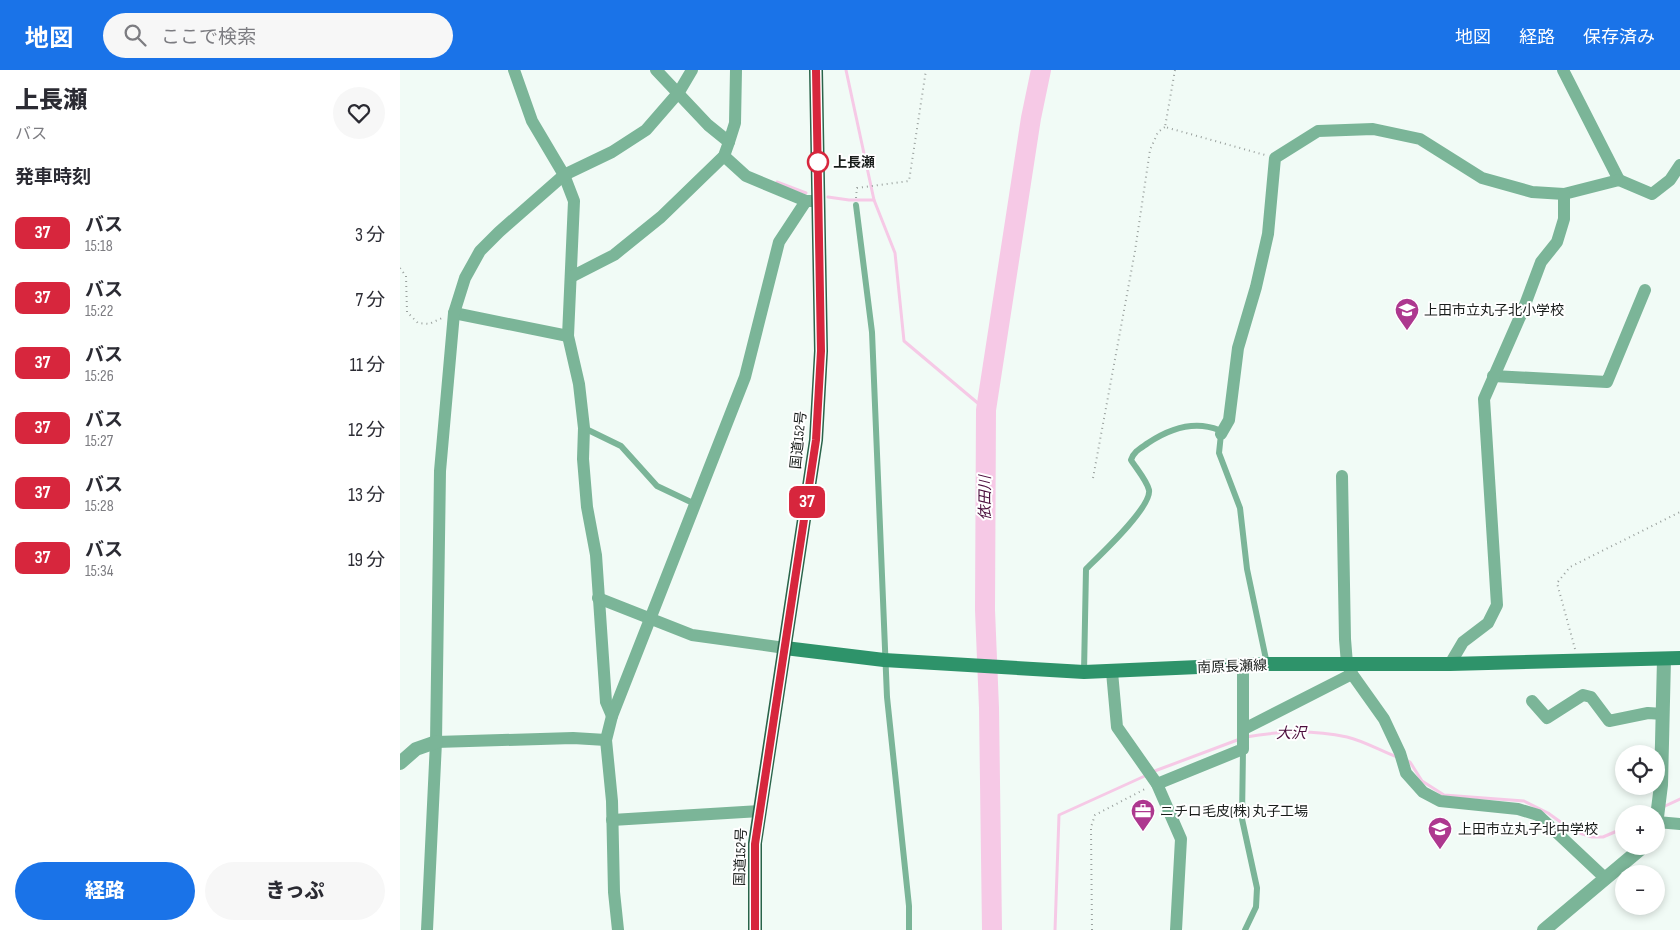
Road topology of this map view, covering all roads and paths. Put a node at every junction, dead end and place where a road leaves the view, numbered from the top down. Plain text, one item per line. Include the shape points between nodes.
1 (514, 70) edge
2 (656, 70) edge
3 (692, 70) edge
4 (736, 70) edge
5 (816, 70) edge
6 (926, 70) edge
7 (1175, 70) edge
8 (1563, 70) edge
9 (679, 92) junction
10 (1165, 128) junction
11 (729, 142) junction
12 (724, 156) junction
13 (1275, 158) junction
14 (1680, 164) edge
15 (564, 175) junction
16 (1619, 180) junction
17 (1564, 194) junction
18 (856, 196) dead end
19 (812, 201) junction
20 (856, 205) dead end
21 (400, 268) edge
22 (571, 277) junction
23 (1645, 290) dead end
24 (454, 313) junction
25 (568, 336) junction
26 (1493, 376) junction
27 (584, 428) junction
28 (1221, 434) junction
29 (1342, 476) dead end
30 (1093, 478) dead end
31 (696, 505) junction
32 (1680, 512) edge
33 (598, 598) junction
34 (651, 618) junction
35 (785, 648) junction
36 (1680, 658) edge
37 (1664, 659) junction
38 (884, 660) junction
39 (1577, 660) junction
40 (1267, 664) junction
41 (1450, 664) junction
42 (1243, 665) junction
43 (1350, 669) junction
44 (1084, 672) junction
45 (1112, 672) junction
46 (1532, 701) dead end
47 (1663, 714) junction
48 (612, 716) junction
49 (1244, 728) junction
50 (606, 740) junction
51 (436, 742) junction
52 (1243, 749) junction
53 (400, 763) edge
54 (1156, 784) junction
55 (1659, 805) edge
56 (760, 810) junction
57 (612, 820) junction
58 (1665, 823) edge
59 (1680, 824) edge
60 (1633, 855) edge
61 (1605, 878) junction
62 (427, 930) edge
63 (618, 930) edge
64 (755, 930) edge
65 (909, 930) edge
66 (1092, 930) edge
67 (1176, 930) edge
68 (1245, 930) edge
69 (1544, 930) edge

1 - 15 street via 532,121
2 - 9 street
3 - 9 street
4 - 11 street via 736,123
5 - 19 highway, 国道152号
6 - 18 path via 909,181 857,188
7 - 10 path
8 - 16 street
9 - 11 street via 708,125
9 - 15 street via 646,130 612,152
10 - 13 path
10 - 30 path via 1158,132 1150,150 1135,251
11 - 12 street
12 - 19 street via 746,176
12 - 22 street via 614,255
13 - 17 street via 1318,131 1373,129 1420,139 1482,178 1532,192
13 - 28 street via 1268,234 1238,348 1229,420
14 - 16 street via 1670,180 1652,194
15 - 22 street via 574,202
15 - 24 street via 480,251 465,278
16 - 17 street
17 - 26 street via 1564,219 1557,242 1541,262 1524,310
19 - 31 street via 779,242 746,377
19 - 35 highway, 国道152号 via 821,351 816,440
20 - 38 lane via 872,332
21 - 24 path via 406,276 407,312 418,323 429,324
22 - 25 street
23 - 26 street via 1607,382
24 - 25 street
24 - 51 street via 440,471
25 - 27 street via 579,384
26 - 41 street via 1484,399 1497,605 1488,623 1463,642
27 - 31 lane via 621,446 657,486
27 - 33 street via 583,459 587,507 596,554
28 - 40 lane via 1219,453 1240,508 1247,569
28 - 44 lane via 1209,426 1180,428 1164,432 1133,454 1132,460 1149,490 1148,500 1086,569
29 - 43 street via 1345,639
31 - 34 street
32 - 39 path via 1570,567 1557,583
33 - 34 street
33 - 48 street via 606,702
34 - 35 street via 692,634
34 - 48 street
35 - 38 main road, 南原長瀬線
35 - 56 highway, 国道152号
36 - 37 main road, 南原長瀬線
37 - 39 main road, 南原長瀬線
37 - 47 street
38 - 44 main road, 南原長瀬線
38 - 65 lane
39 - 41 main road, 南原長瀬線
40 - 42 main road, 南原長瀬線
40 - 43 main road, 南原長瀬線
41 - 43 main road, 南原長瀬線
42 - 45 main road, 南原長瀬線
42 - 49 street
43 - 49 street
43 - 61 street via 1384,719 1406,773 1423,792 1440,801 1518,809 1538,815
44 - 45 main road, 南原長瀬線
45 - 54 street via 1117,727
46 - 47 street via 1547,718 1582,695 1591,697 1608,721 1648,713
47 - 55 street
48 - 50 street
49 - 52 street
50 - 51 street
50 - 57 street
51 - 53 street via 416,749
51 - 62 street
52 - 54 street
52 - 68 lane via 1242,819 1257,888 1256,906
54 - 66 path via 1095,815 1091,827
54 - 67 street via 1181,839
56 - 57 street
56 - 64 highway, 国道152号 via 755,844
57 - 63 street
58 - 59 street
60 - 61 street
61 - 69 street

